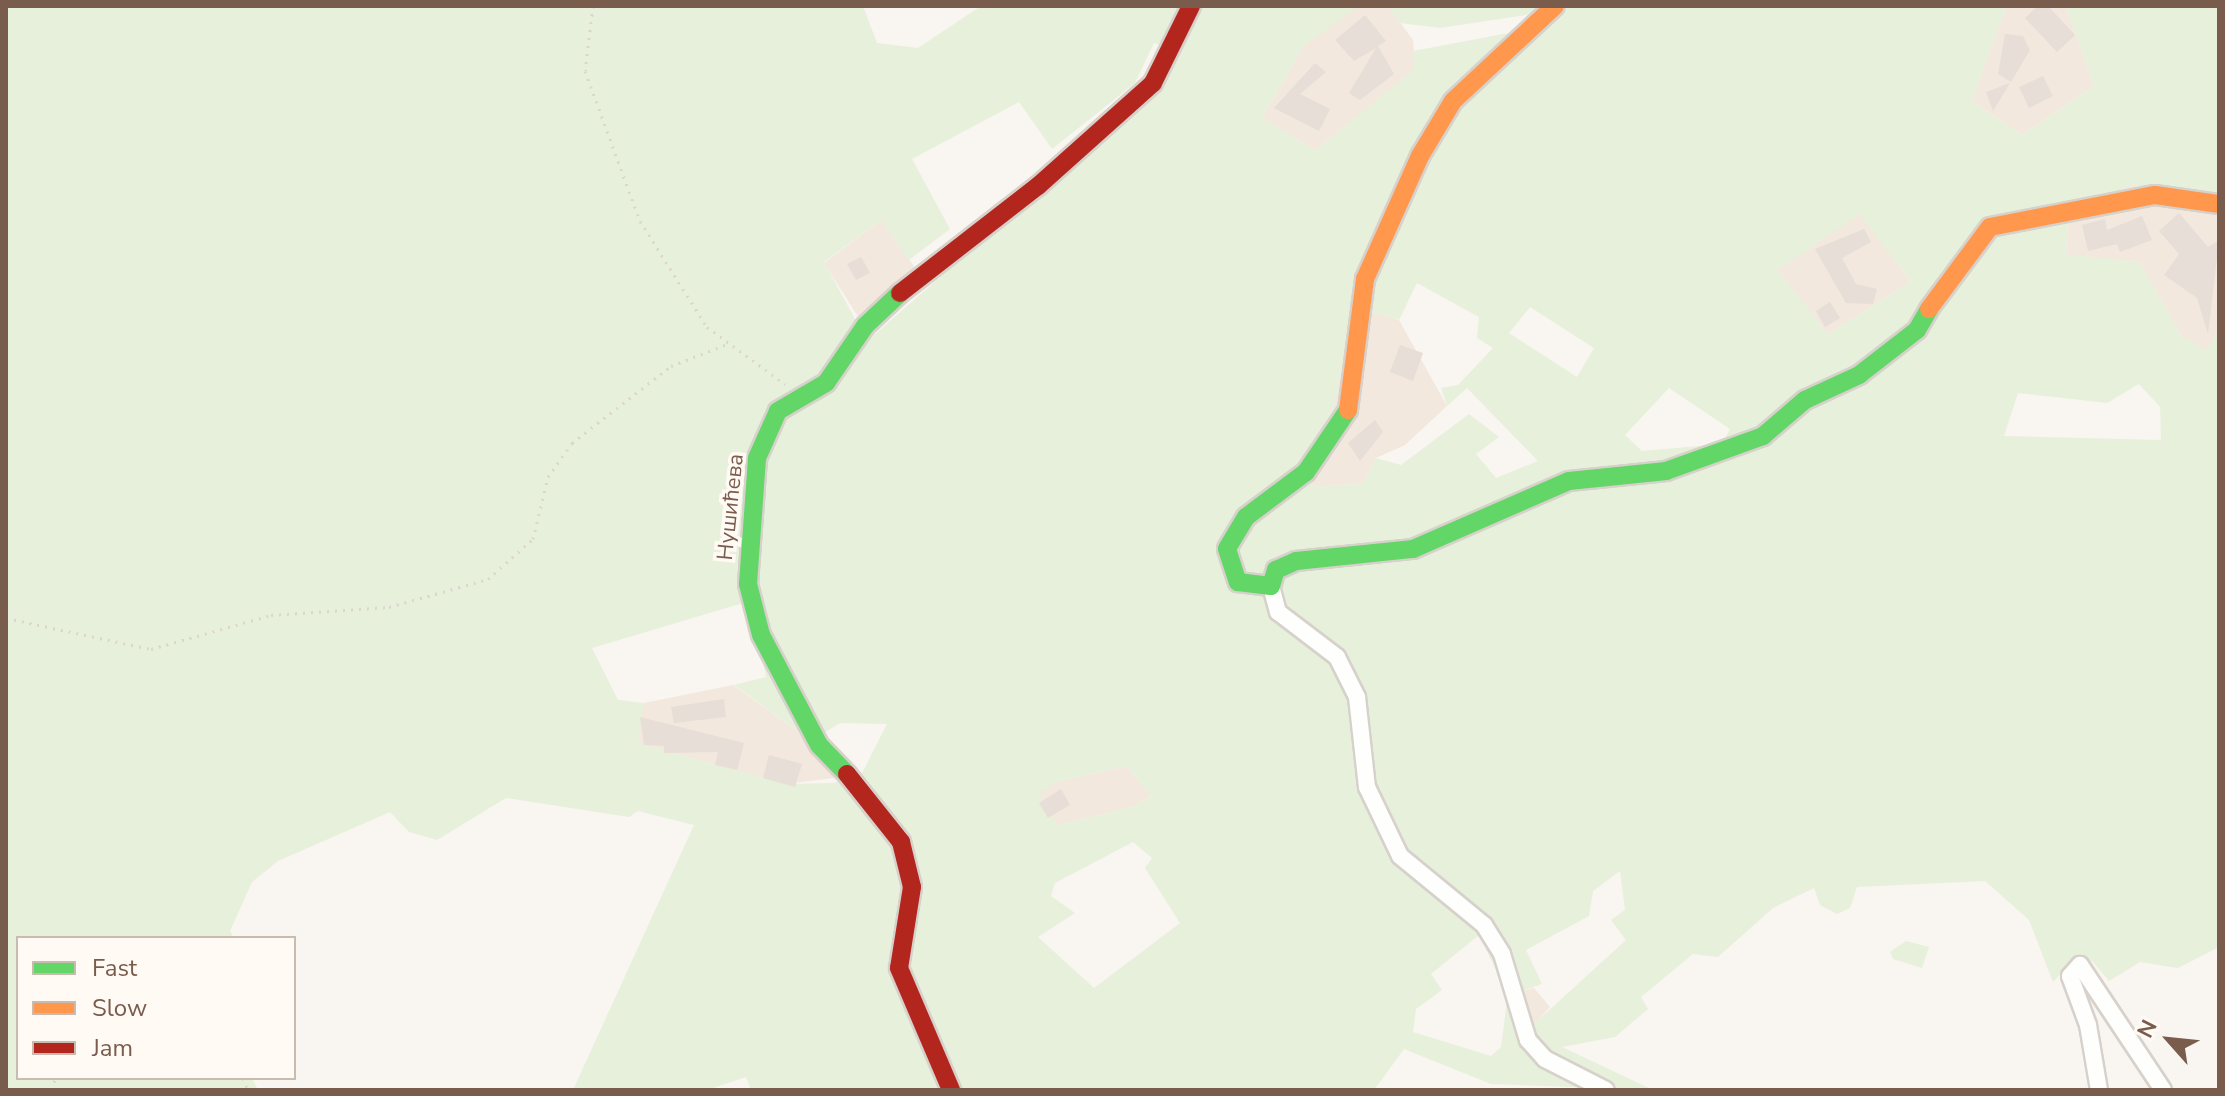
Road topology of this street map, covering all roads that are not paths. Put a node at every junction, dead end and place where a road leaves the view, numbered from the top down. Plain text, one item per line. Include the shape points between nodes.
1 (1191, 6) edge
2 (1555, 6) edge
3 (2219, 204) edge
4 (1271, 586) junction
5 (951, 1090) edge
6 (1606, 1090) edge
7 (2099, 1090) edge
8 (2163, 1090) edge

1 - 5 street, Нушићева via 1153,83 1038,186 907,286 865,326 826,383 778,411 757,458 748,584 761,635 819,745 871,798 901,842 912,887 899,968
2 - 4 street via 1453,101 1420,156 1365,279 1355,395 1337,434 1306,472 1246,517 1227,549 1238,582
3 - 4 street via 2155,195 1990,227 1947,277 1917,330 1859,375 1805,400 1763,436 1666,471 1569,481 1413,549 1296,561 1276,570
4 - 6 street via 1278,612 1337,657 1357,697 1367,787 1400,856 1484,925 1502,954 1528,1040 1545,1059
7 - 8 street via 2088,1025 2070,976 2080,965

